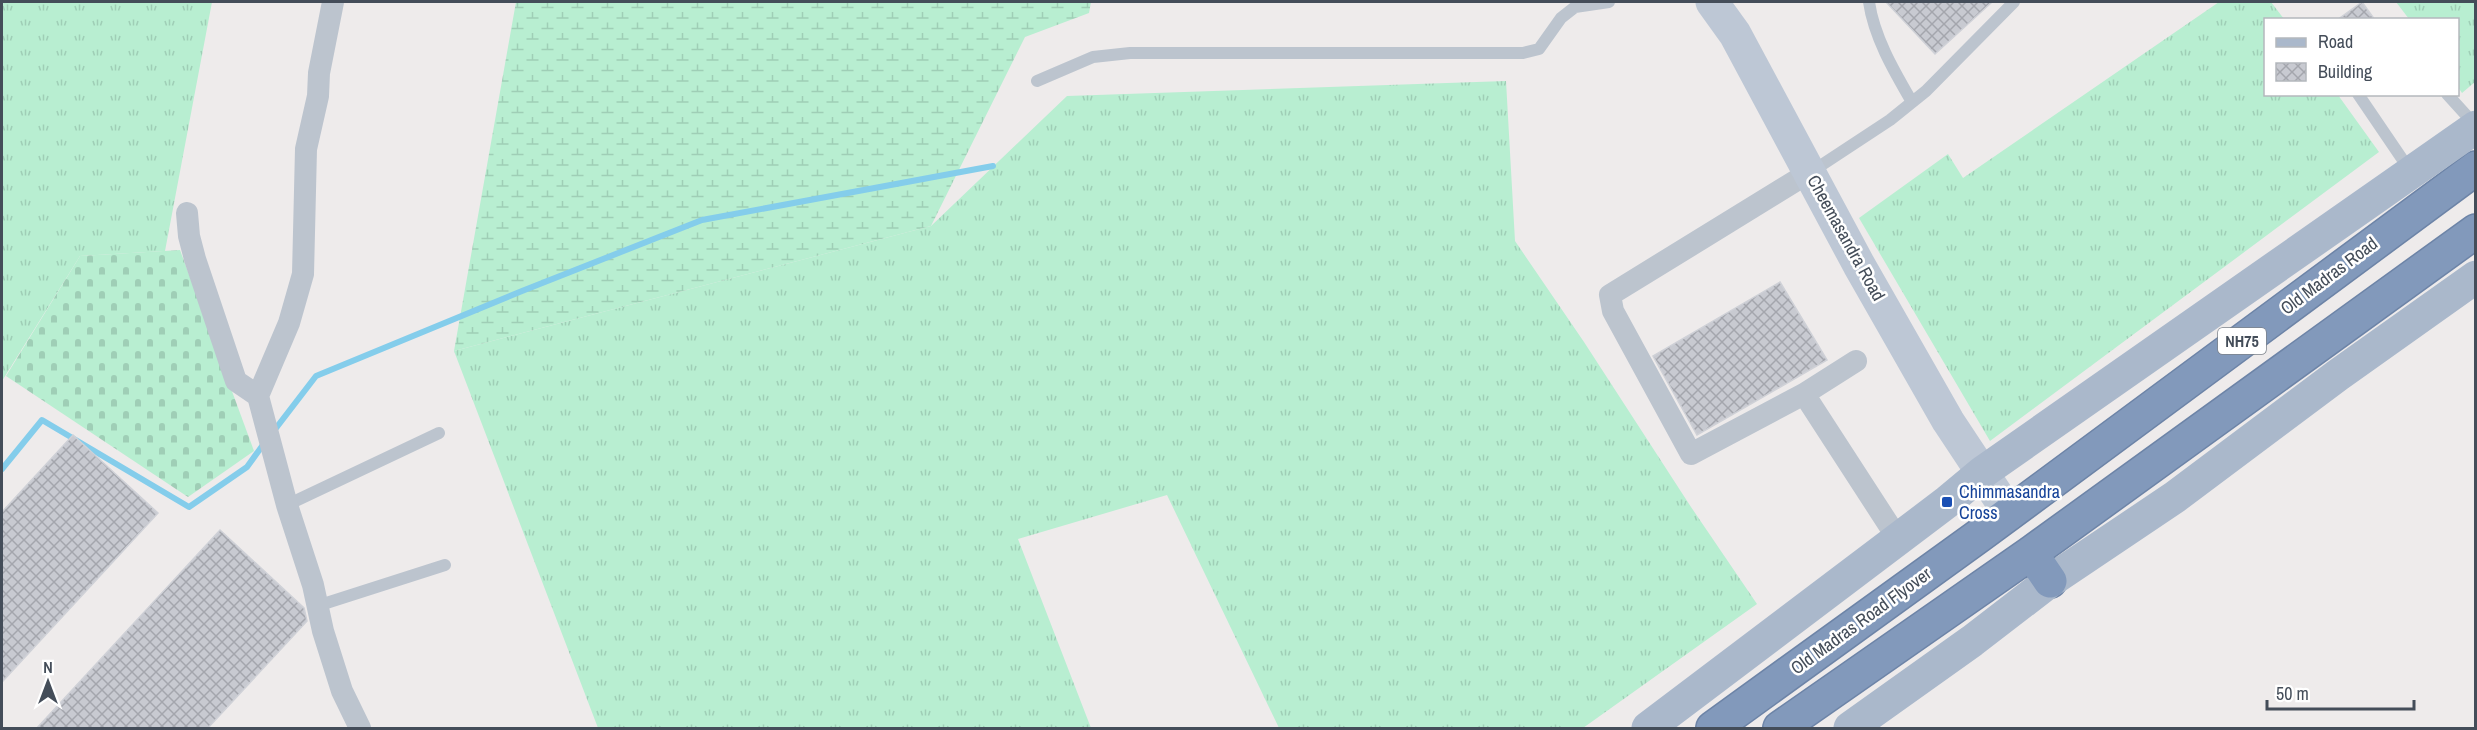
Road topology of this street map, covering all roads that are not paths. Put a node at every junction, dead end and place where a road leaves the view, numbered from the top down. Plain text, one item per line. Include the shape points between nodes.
1 (333, 2) edge
2 (1609, 2) edge
3 (1712, 2) edge
4 (1869, 2) edge
5 (2014, 2) edge
6 (1037, 81) dead end
7 (2359, 96) edge
8 (2449, 96) edge
9 (1912, 102) junction
10 (2475, 127) edge
11 (2475, 168) edge
12 (1810, 172) junction
13 (2412, 173) junction
14 (188, 213) dead end
15 (2475, 231) edge
16 (2475, 277) edge
17 (1856, 361) dead end
18 (1804, 394) junction
19 (258, 396) junction
20 (439, 433) dead end
21 (1983, 472) junction
22 (287, 506) junction
23 (2009, 513) junction
24 (1898, 539) junction
25 (2031, 553) junction
26 (445, 565) dead end
27 (2050, 581) junction
28 (317, 606) junction
29 (360, 729) edge
30 (1648, 729) edge
31 (1713, 729) edge
32 (1780, 729) edge
33 (1850, 729) edge

1 - 19 street via 306,149 303,274 289,323
2 - 6 lane via 1575,8 1561,18 1539,49 1523,53 1130,53 1093,57
3 - 12 street, Cheemasandra Road via 1735,34
4 - 9 lane via 1879,37
5 - 9 lane
7 - 13 lane
8 - 10 lane
9 - 12 lane
10 - 13 main road
11 - 23 highway, Old Madras Road / NH75
12 - 18 street via 1610,295 1613,310 1691,454
12 - 21 street, Cheemasandra Road via 1948,421
13 - 21 main road
14 - 19 street via 195,259 236,381
15 - 25 highway, NH75
16 - 27 main road via 2175,497
17 - 18 street
18 - 24 street
19 - 22 street
20 - 22 lane
21 - 23 street, Cheemasandra Road
21 - 24 main road
22 - 28 street
23 - 31 highway, Old Madras Road Flyover / NH75
24 - 30 main road
25 - 27 highway
25 - 32 highway, NH75
26 - 28 lane
27 - 33 main road
28 - 29 street via 342,691

